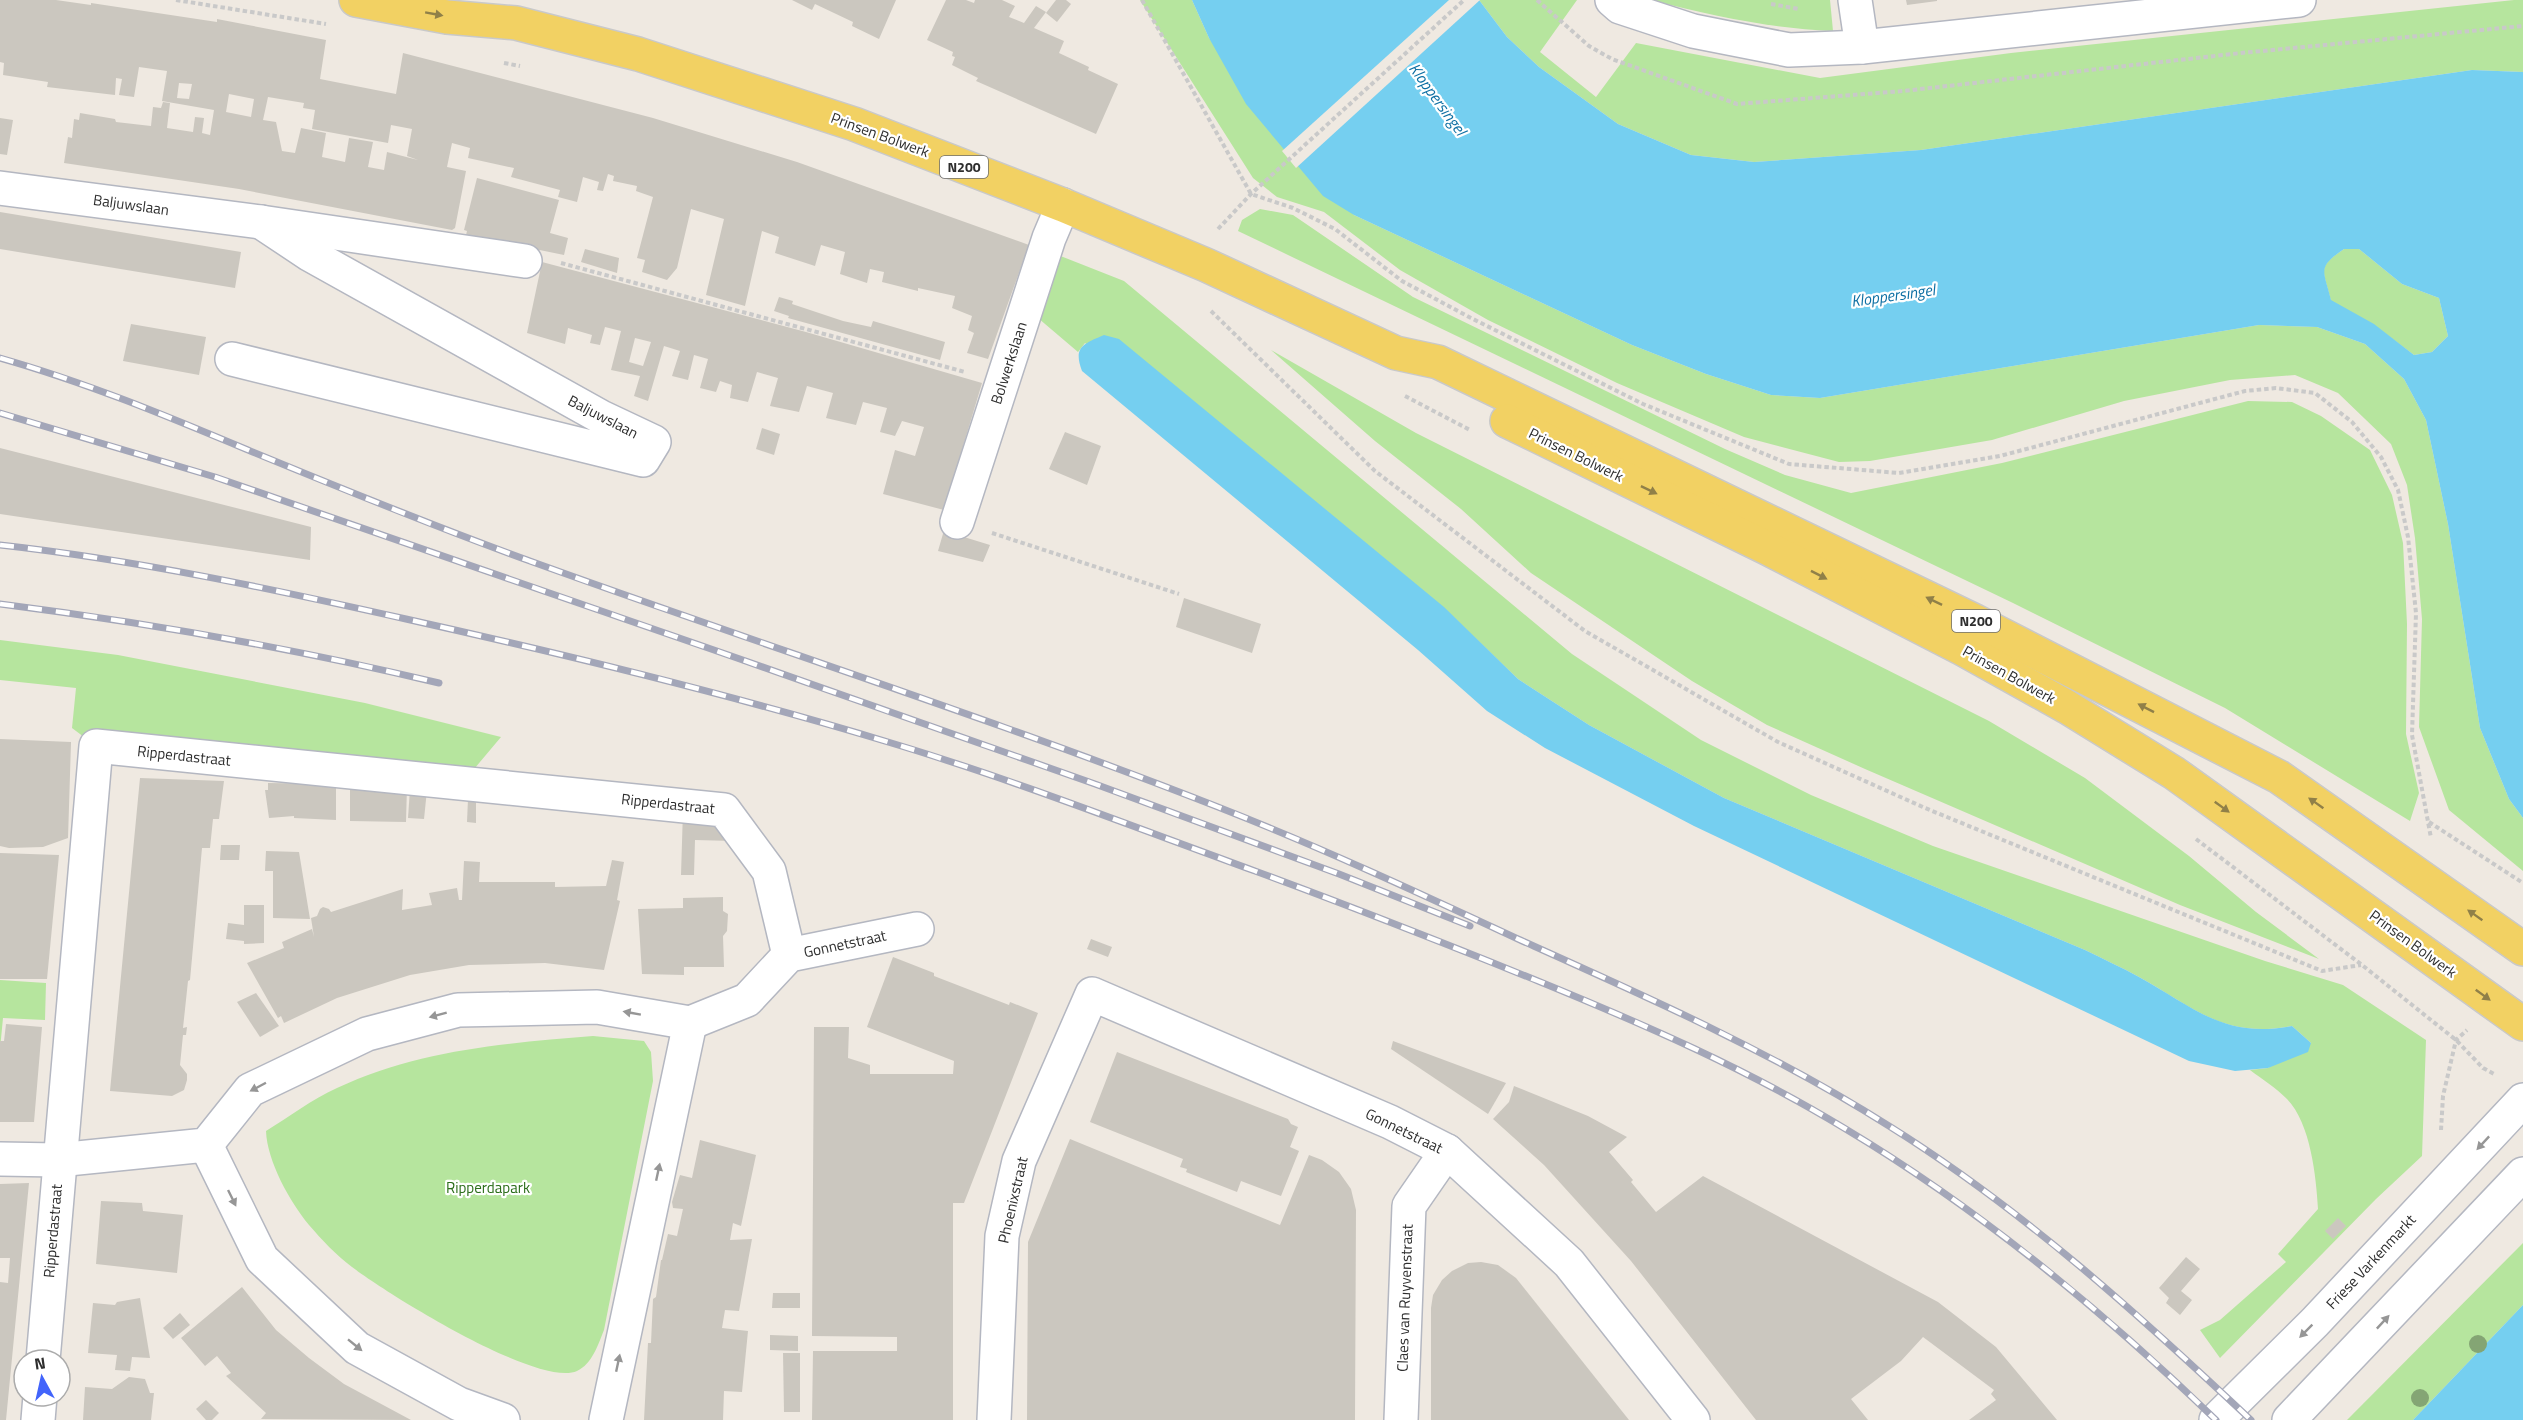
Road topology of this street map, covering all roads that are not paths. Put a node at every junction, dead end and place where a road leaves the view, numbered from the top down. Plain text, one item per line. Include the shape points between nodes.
1 (356, 0) edge
2 (466, 0) edge
3 (1612, 0) edge
4 (2299, 0) edge
5 (1855, 4) edge
6 (516, 23) junction
7 (1862, 47) junction
8 (0, 188) edge
9 (1063, 205) junction
10 (261, 222) junction
11 (525, 261) road end
12 (1396, 353) junction
13 (232, 359) dead end
14 (957, 522) road end
15 (917, 929) dead end
16 (2523, 949) edge
17 (789, 956) junction
18 (1092, 994) joint
19 (690, 1023) junction
20 (2523, 1024) edge
21 (2513, 1090) edge
22 (206, 1145) junction
23 (1447, 1152) junction
24 (0, 1159) edge
25 (58, 1160) junction
26 (2523, 1174) edge
27 (44, 1348) edge
28 (503, 1420) edge
29 (606, 1420) edge
30 (994, 1420) edge
31 (1401, 1420) edge
32 (1693, 1420) edge
33 (2216, 1420) edge
34 (2289, 1420) edge

1 -> 6 main road, Prinsen Bolwerk / N200
2 - 6 main road, Prinsen Bolwerk / N200
3 - 7 street via 1620,7 1693,31 1789,50
4 - 7 street
5 - 7 street
6 - 9 main road, Prinsen Bolwerk / N200 via 638,54 854,124
8 - 10 street, Baljuwslaan
9 - 12 main road, Prinsen Bolwerk / N200 via 1206,265
9 - 14 street, Bolwerkslaan
10 - 11 street, Baljuwslaan
10 - 13 street, Baljuwslaan via 330,266 601,417 654,442 643,460
16 -> 12 main road, Prinsen Bolwerk / N200 via 2279,777 1975,621 1459,372 1438,362
12 -> 20 main road, Prinsen Bolwerk / N200 via 1430,383 1767,548 2067,707 2174,773
15 - 17 street, Gonnetstraat
17 - 19 street, Gonnetstraat via 747,1000
17 - 25 street, Ripperdastraat via 769,871 724,810 96,746
18 - 23 street, Gonnetstraat via 1390,1122
18 - 30 street, Phoenixstraat via 1016,1172 1002,1236
19 -> 22 street via 597,1007 458,1010 367,1034 250,1090
29 -> 19 street
21 -> 33 street, Friese Varkenmarkt via 2315,1322
22 - 25 street
22 -> 28 street via 262,1259 357,1348 459,1404
23 - 31 street, Claes van Ruyvenstraat via 1409,1206
23 - 32 street, Gonnetstraat via 1569,1263
24 - 25 street
25 - 27 street, Ripperdastraat
34 -> 26 street

